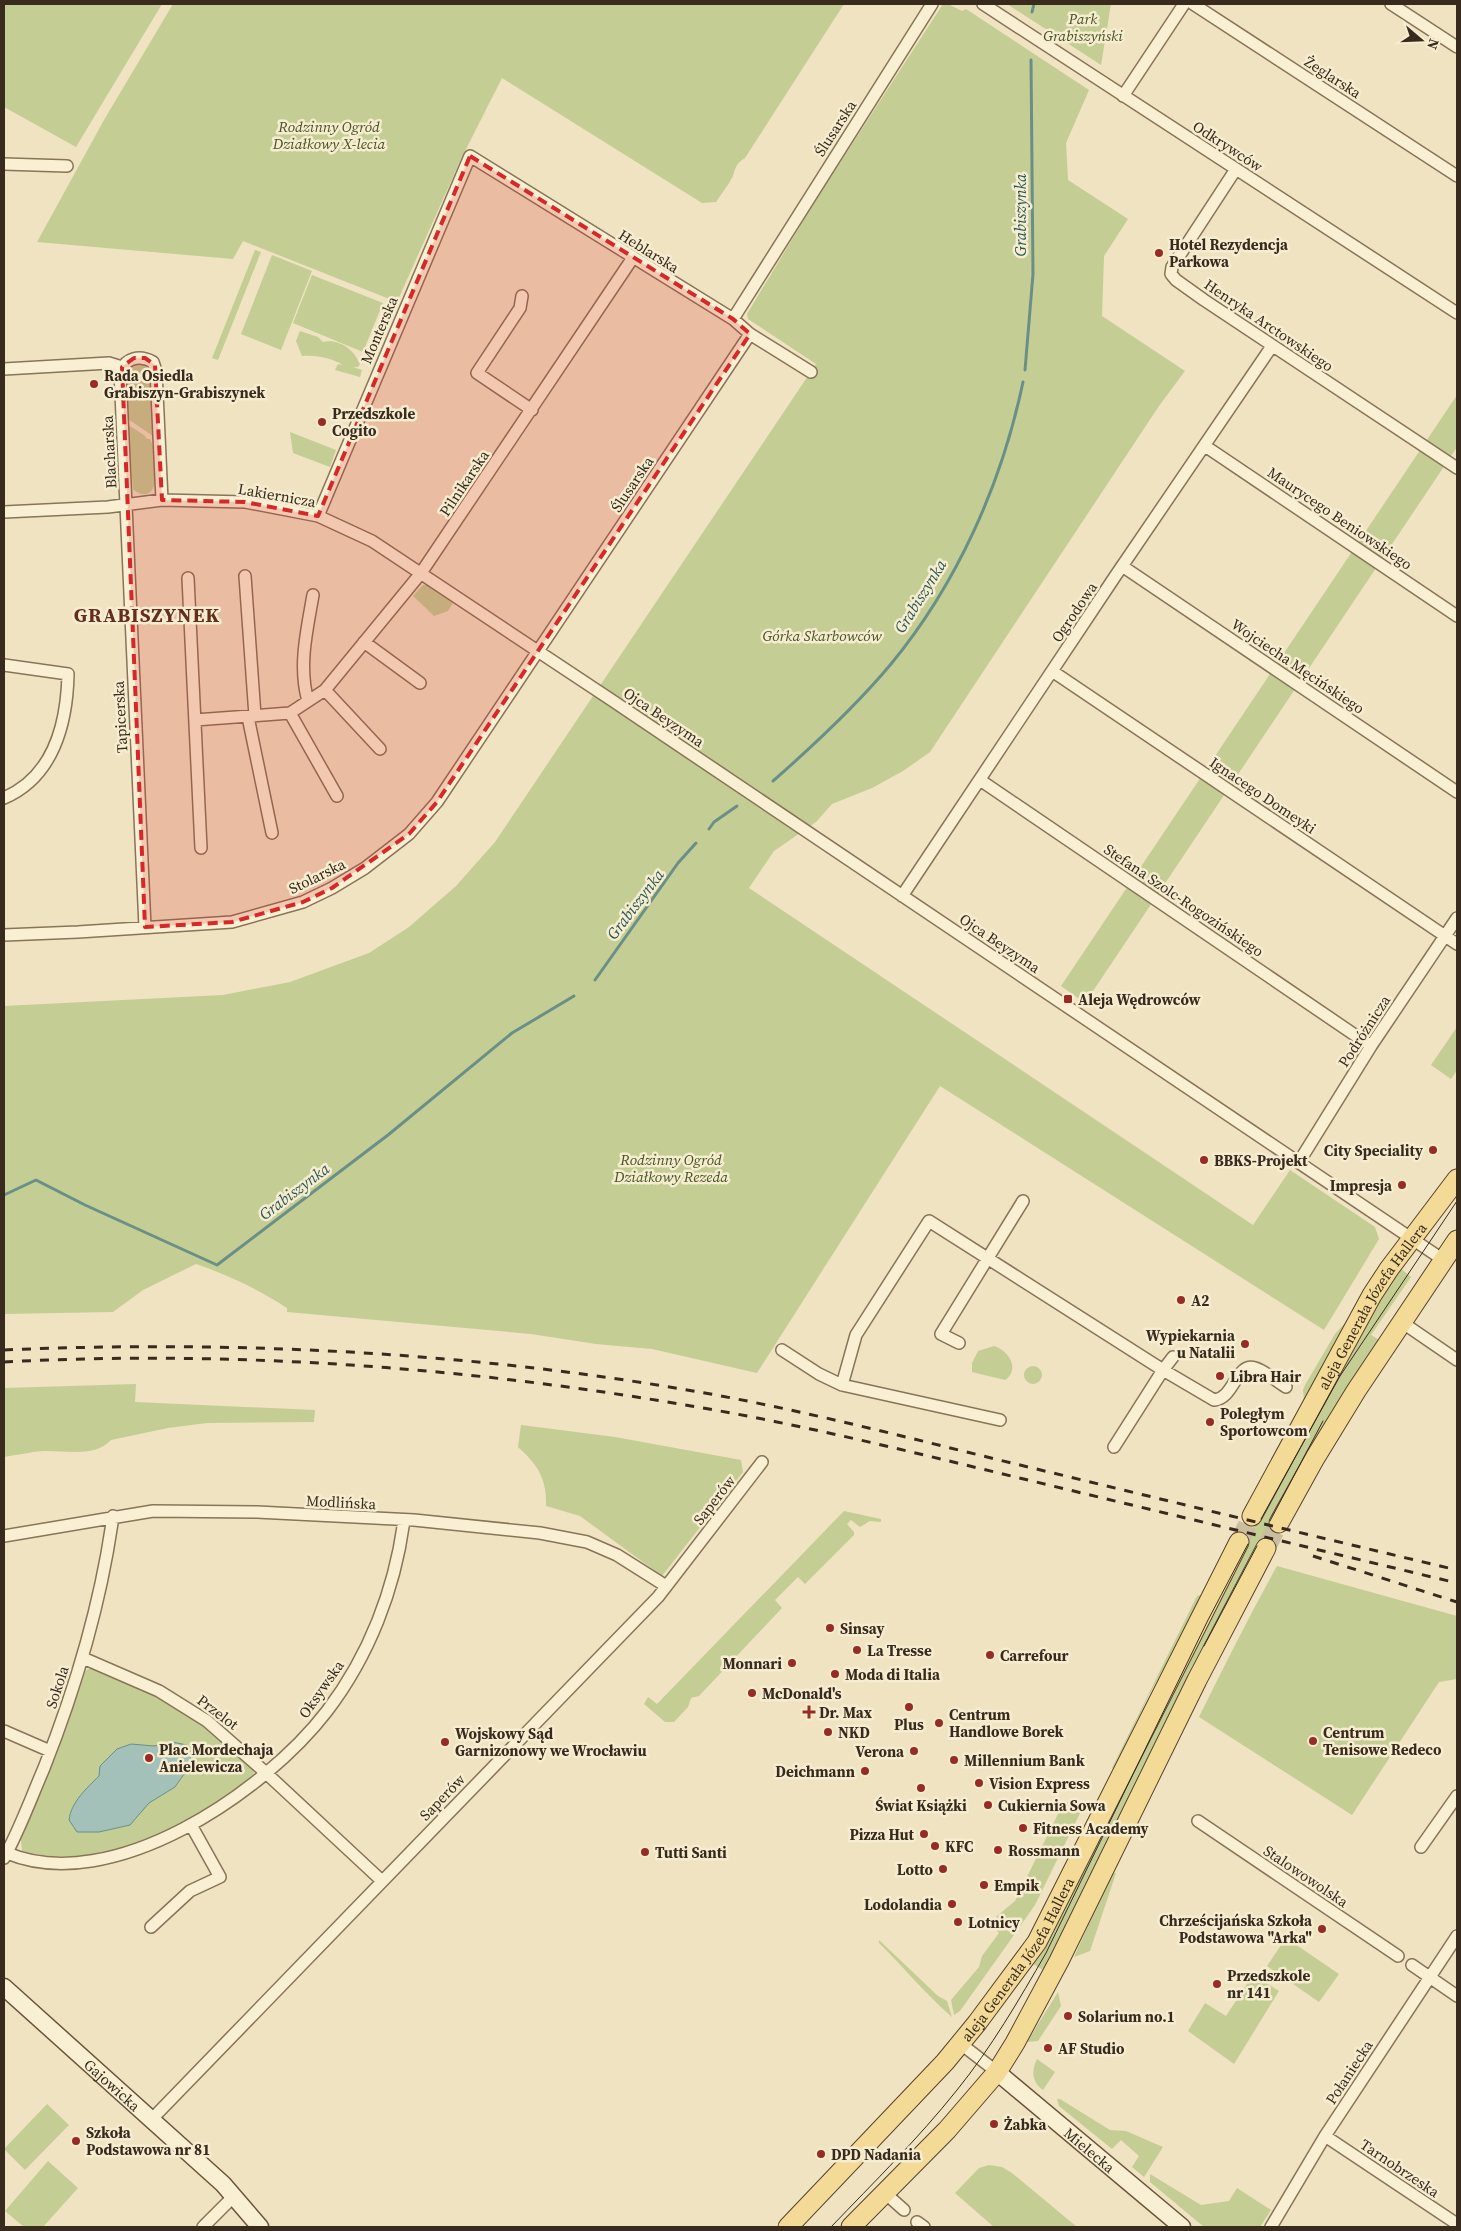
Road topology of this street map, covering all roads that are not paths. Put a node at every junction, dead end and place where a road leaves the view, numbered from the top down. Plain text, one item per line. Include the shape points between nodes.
1 (932, 4) edge
2 (983, 4) edge
3 (1184, 4) edge
4 (1193, 4) edge
5 (1391, 4) edge
6 (1457, 47) edge
7 (1123, 96) junction
8 (470, 156) joint
9 (4, 164) edge
10 (67, 166) dead end
11 (1236, 169) junction
12 (1457, 176) edge
13 (632, 259) junction
14 (522, 296) dead end
15 (1457, 313) edge
16 (733, 319) junction
17 (750, 334) junction
18 (1272, 346) junction
19 (122, 367) junction
20 (4, 369) edge
21 (811, 372) dead end
22 (532, 410) junction
23 (1205, 446) junction
24 (1457, 468) edge
25 (162, 500) junction
26 (126, 506) junction
27 (4, 512) edge
28 (318, 516) junction
29 (1122, 566) junction
30 (421, 572) junction
31 (245, 576) dead end
32 (188, 578) dead end
33 (314, 595) dead end
34 (1457, 616) edge
35 (364, 642) junction
36 (538, 651) junction
37 (4, 666) edge
38 (1052, 671) junction
39 (420, 683) dead end
40 (325, 690) junction
41 (308, 701) junction
42 (290, 713) junction
43 (251, 716) junction
44 (194, 720) junction
45 (380, 749) dead end
46 (980, 780) junction
47 (1457, 792) edge
48 (337, 796) dead end
49 (4, 798) edge
50 (272, 833) dead end
51 (202, 848) dead end
52 (902, 896) junction
53 (1457, 918) edge
54 (145, 927) junction
55 (4, 935) edge
56 (1445, 936) junction
57 (1457, 944) edge
58 (1371, 1046) junction
59 (1299, 1162) junction
60 (1457, 1179) edge
61 (1022, 1201) dead end
62 (1412, 1239) junction
63 (1457, 1240) edge
64 (988, 1259) junction
65 (1445, 1261) junction
66 (1403, 1323) junction
67 (959, 1343) dead end
68 (782, 1350) dead end
69 (1172, 1357) dead end
70 (1457, 1360) edge
71 (1163, 1370) junction
72 (842, 1385) junction
73 (1286, 1387) dead end
74 (1000, 1420) dead end
75 (1114, 1447) dead end
76 (762, 1462) dead end
77 (113, 1516) junction
78 (1252, 1516) tunnel mouth
79 (404, 1520) junction
80 (1279, 1523) tunnel mouth
81 (4, 1536) edge
82 (1239, 1542) tunnel mouth
83 (1266, 1548) tunnel mouth
84 (666, 1586) junction
85 (82, 1658) junction
86 (4, 1731) edge
87 (50, 1751) junction
88 (266, 1773) junction
89 (1457, 1796) edge
90 (1198, 1821) dead end
91 (191, 1825) junction
92 (1420, 1847) dead end
93 (5, 1856) edge
94 (382, 1881) junction
95 (151, 1928) dead end
96 (1457, 1936) edge
97 (1398, 1956) dead end
98 (1412, 1965) dead end
99 (1429, 1977) junction
100 (4, 1987) edge
101 (1457, 1996) edge
102 (961, 2044) junction
103 (997, 2072) junction
104 (151, 2120) junction
105 (1325, 2136) junction
106 (885, 2193) junction
107 (232, 2197) junction
108 (904, 2210) dead end
109 (1457, 2224) edge
110 (203, 2227) edge
111 (260, 2227) edge
112 (788, 2227) edge
113 (851, 2227) edge
114 (1182, 2227) edge
115 (1271, 2227) edge

1 - 16 street, Ślusarska
2 - 7 street, Odkrywców
3 - 7 street
4 - 12 street, Żeglarska
5 - 6 street
7 - 11 street, Odkrywców
8 - 13 street, Heblarska
8 - 28 street, Monterska
9 - 10 street
11 - 15 street, Odkrywców
11 - 18 street, Henryka Arctowskiego via 1172,267 1171,274
13 - 16 street, Heblarska
13 - 22 street, Pilnikarska
14 - 22 street via 520,308 477,373
16 - 17 street, Heblarska
17 - 21 street, Heblarska
17 - 36 street, Ślusarska
18 - 23 street, Ogrodowa
18 - 24 street, Henryka Arctowskiego
19 - 20 street via 109,363
19 - 25 street via 134,358 145,358 155,365
19 - 26 street, Blacharska
22 - 30 street, Pilnikarska
23 - 29 street, Ogrodowa
23 - 34 street, Maurycego Beniowskiego
25 - 26 street, Lakiernicza
25 - 28 street, Lakiernicza via 245,502
26 - 27 street, Lakiernicza
26 - 54 street, Tapicerska
28 - 30 street, Lakiernicza via 372,541
29 - 38 street, Ogrodowa
29 - 47 street, Wojciecha Męcińskiego
30 - 35 street, Pilnikarska
30 - 36 street, Lakiernicza
31 - 43 street
32 - 44 street
33 - 41 street via 304,650
35 - 39 street
35 - 40 street, Pilnikarska
36 - 52 street, Ojca Beyzyma
36 - 54 street, Stolarska via 437,802 409,834 365,868 303,902 232,922
37 - 49 street via 68,674 64,722 56,744 29,784
38 - 46 street, Ogrodowa
38 - 56 street, Ignacego Domeyki
40 - 41 street, Pilnikarska
40 - 45 street
41 - 42 street, Pilnikarska
42 - 43 street
42 - 48 street
43 - 44 street
43 - 50 street
44 - 51 street
46 - 52 street, Ogrodowa
46 - 58 street, Stefana Szolc-Rogozińskiego
52 - 59 street, Ojca Beyzyma
53 - 56 street, Podróżnicza
54 - 55 street, Stolarska
56 - 57 street, Ignacego Domeyki
56 - 58 street, Podróżnicza
58 - 59 street, Podróżnicza
59 - 62 street, Ojca Beyzyma
60 - 62 main road, aleja Generała Józefa Hallera
61 - 64 street
62 - 65 street, Ojca Beyzyma
62 - 78 main road, aleja Generała Józefa Hallera via 1365,1308
63 - 65 main road, aleja Generała Józefa Hallera
64 - 67 street via 941,1334
64 - 71 street
64 - 72 street via 929,1221 856,1335
65 - 66 main road, aleja Generała Józefa Hallera
66 - 70 street
66 - 80 main road, aleja Generała Józefa Hallera via 1318,1452
68 - 72 street
69 - 71 street
71 - 73 street via 1214,1400 1225,1396 1248,1368 1256,1368
71 - 75 street
72 - 74 street
76 - 84 street, Saperów
77 - 79 street, Modlińska via 153,1511 257,1512
77 - 81 street, Modlińska
77 - 85 street, Sokola via 101,1585
79 - 84 street, Modlińska via 562,1536 587,1542 617,1554
79 - 88 street, Oksywska via 384,1608 360,1660 327,1711
82 - 102 main road, aleja Generała Józefa Hallera via 1046,1927
83 - 103 main road, aleja Generała Józefa Hallera via 1197,1680 1059,1961
84 - 94 street, Saperów via 632,1625
85 - 87 street, Sokola
85 - 88 street, Przelot via 125,1675 184,1706 207,1721
86 - 87 street
87 - 93 street, Sokola
88 - 91 street, Oksywska
88 - 94 street, Przelot
89 - 92 street
90 - 97 street, Stalowowolska
91 - 93 street, Oksywska via 139,1849 83,1861 38,1862
91 - 95 street via 220,1876 190,1891
94 - 104 street, Saperów
96 - 99 street, Połaniecka
98 - 99 street
99 - 101 street
99 - 105 street, Połaniecka
100 - 104 street, Gajowicka
102 - 103 street
102 - 112 main road, aleja Generała Józefa Hallera
103 - 106 main road, aleja Generała Józefa Hallera via 947,2130
103 - 114 street, Mielecka
104 - 107 street, Gajowicka via 222,2184
105 - 109 street, Tarnobrzeska
105 - 115 street, Połaniecka
106 - 108 street
106 - 113 main road, aleja Generała Józefa Hallera
107 - 110 street
107 - 111 street, Gajowicka

